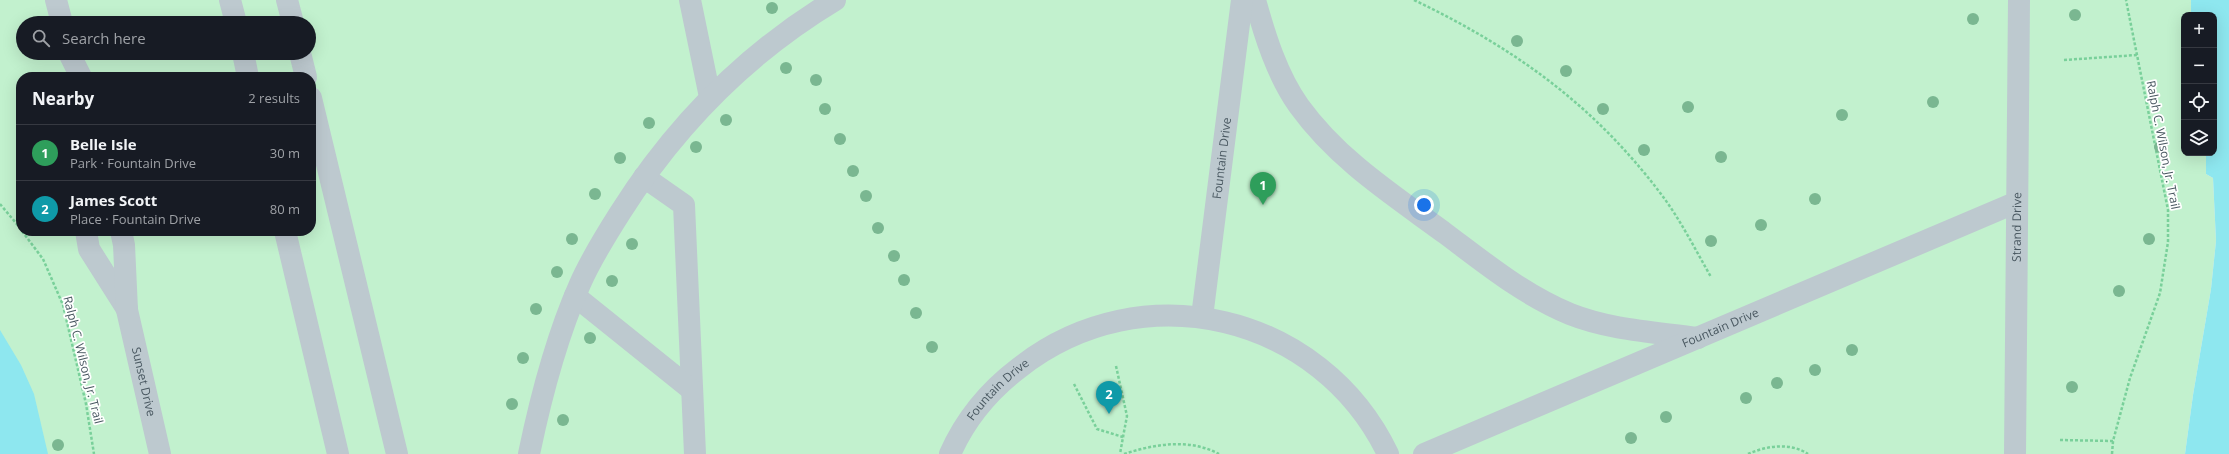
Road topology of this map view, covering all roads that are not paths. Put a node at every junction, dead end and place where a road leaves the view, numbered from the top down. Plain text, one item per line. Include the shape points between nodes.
1 (56, 0) edge
2 (230, 0) edge
3 (287, 0) edge
4 (690, 0) edge
5 (835, 0) edge
6 (1242, 0) edge
7 (1255, 0) edge
8 (2019, 0) edge
9 (60, 16) edge
10 (234, 16) edge
11 (291, 16) edge
12 (67, 60) edge
13 (72, 60) edge
14 (244, 60) edge
15 (302, 60) edge
16 (64, 72) edge
17 (78, 72) edge
18 (247, 72) edge
19 (305, 72) edge
20 (710, 97) junction
21 (316, 119) edge
22 (644, 177) junction
23 (2017, 202) junction
24 (87, 236) edge
25 (122, 236) edge
26 (286, 236) edge
27 (575, 296) junction
28 (127, 310) junction
29 (1202, 317) junction
30 (1699, 338) junction
31 (692, 390) junction
32 (160, 454) edge
33 (338, 454) edge
34 (397, 454) edge
35 (529, 454) edge
36 (695, 454) edge
37 (950, 454) edge
38 (1388, 454) edge
39 (1424, 454) edge
40 (2015, 454) edge

1 - 9 street
2 - 10 street
3 - 11 street
4 - 20 street
5 - 20 street via 801,20 742,67
6 - 29 street, Fountain Drive
7 - 30 street via 1265,36 1298,104 1326,139 1356,168 1526,293 1571,314 1603,325
8 - 23 street, Strand Drive
12 - 16 street
13 - 17 street
14 - 18 street
15 - 19 street
20 - 22 street
21 - 34 street
22 - 27 street via 607,233
22 - 31 street via 684,205
23 - 30 street, Fountain Drive
23 - 40 street, Strand Drive
24 - 28 street, Sunset Drive via 90,249
25 - 28 street, Sunset Drive
26 - 33 street
27 - 31 street
27 - 35 street via 557,341 539,404
28 - 32 street, Sunset Drive
29 - 37 street, Fountain Drive via 1171,315 1119,321 1084,330 1056,343 1013,372 986,398 968,422
29 - 38 street, Fountain Drive via 1233,323 1263,334 1318,366 1342,387 1363,411
30 - 39 street, Fountain Drive
31 - 36 street

